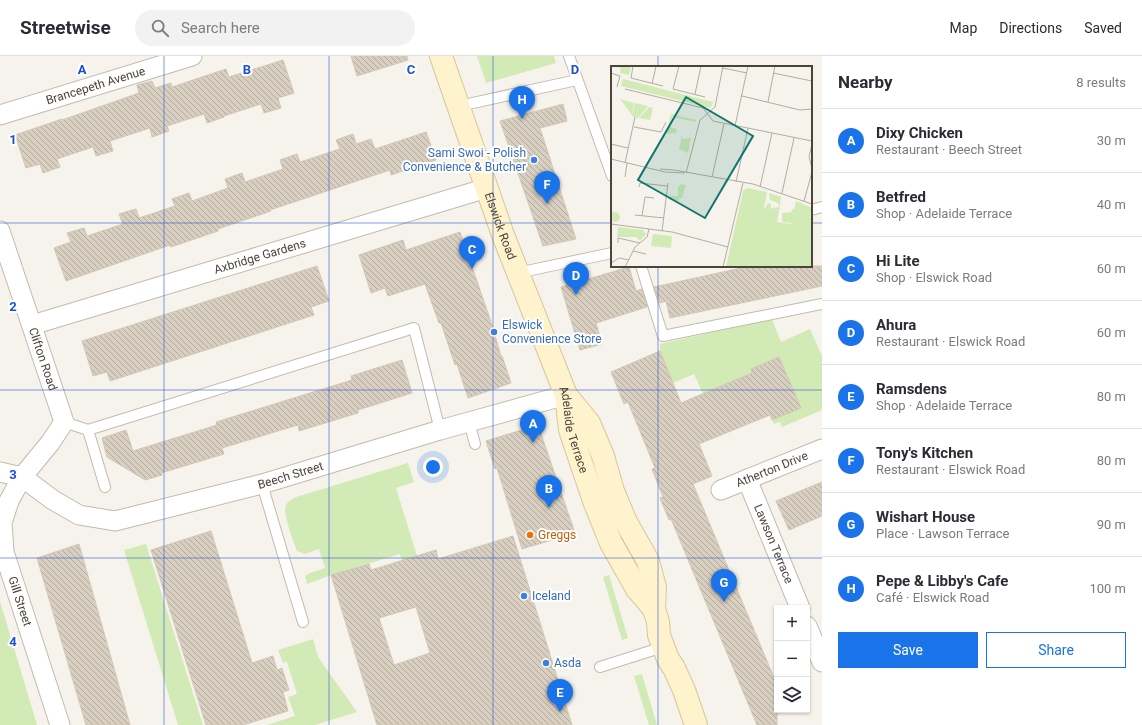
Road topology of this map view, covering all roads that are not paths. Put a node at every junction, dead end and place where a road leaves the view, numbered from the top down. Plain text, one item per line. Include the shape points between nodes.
1 (192, 56) edge
2 (441, 56) edge
3 (569, 56) edge
4 (577, 80) junction
5 (459, 106) junction
6 (0, 115) edge
7 (611, 173) edge
8 (487, 188) junction
9 (822, 208) edge
10 (812, 210) edge
11 (0, 231) edge
12 (611, 253) edge
13 (641, 267) edge
14 (518, 273) junction
15 (822, 304) edge
16 (32, 325) junction
17 (566, 395) junction
18 (64, 422) junction
19 (469, 422) junction
20 (88, 430) junction
21 (440, 430) junction
22 (475, 444) dead end
23 (822, 448) edge
24 (0, 472) edge
25 (22, 477) junction
26 (746, 479) junction
27 (262, 484) junction
28 (105, 487) dead end
29 (721, 490) dead end
30 (799, 605) edge
31 (303, 622) dead end
32 (810, 633) edge
33 (663, 647) junction
34 (822, 662) edge
35 (600, 667) dead end
36 (60, 725) edge
37 (696, 725) edge

1 - 6 street, Brancepeth Avenue
2 - 5 main road, Elswick Road
3 - 4 lane
4 - 5 lane
4 - 7 lane
5 - 8 main road, Elswick Road
8 - 14 main road, Elswick Road
8 - 16 street, Axbridge Gardens
9 - 10 lane
11 - 16 street, Clifton Road
12 - 14 lane
13 - 15 lane via 663,336
14 - 17 main road, Elswick Road
16 - 18 street, Clifton Road
17 - 19 street, Beech Street
17 - 33 main road, Adelaide Terrace via 589,423 603,456 613,492 648,561 655,587 654,610
18 - 20 lane
18 - 25 street
19 - 21 street, Beech Street
19 - 22 lane
20 - 21 lane via 414,328
20 - 28 lane
21 - 27 street, Beech Street
23 - 26 street, Atherton Drive
24 - 25 street
25 - 27 street, Beech Street via 79,515 115,521
25 - 36 street, Gill Street via 9,501 2,524 4,552
26 - 29 street, Atherton Drive
26 - 30 street, Lawson Terrace
27 - 31 lane
32 - 34 street
33 - 35 lane
33 - 37 main road, Adelaide Terrace via 684,690

